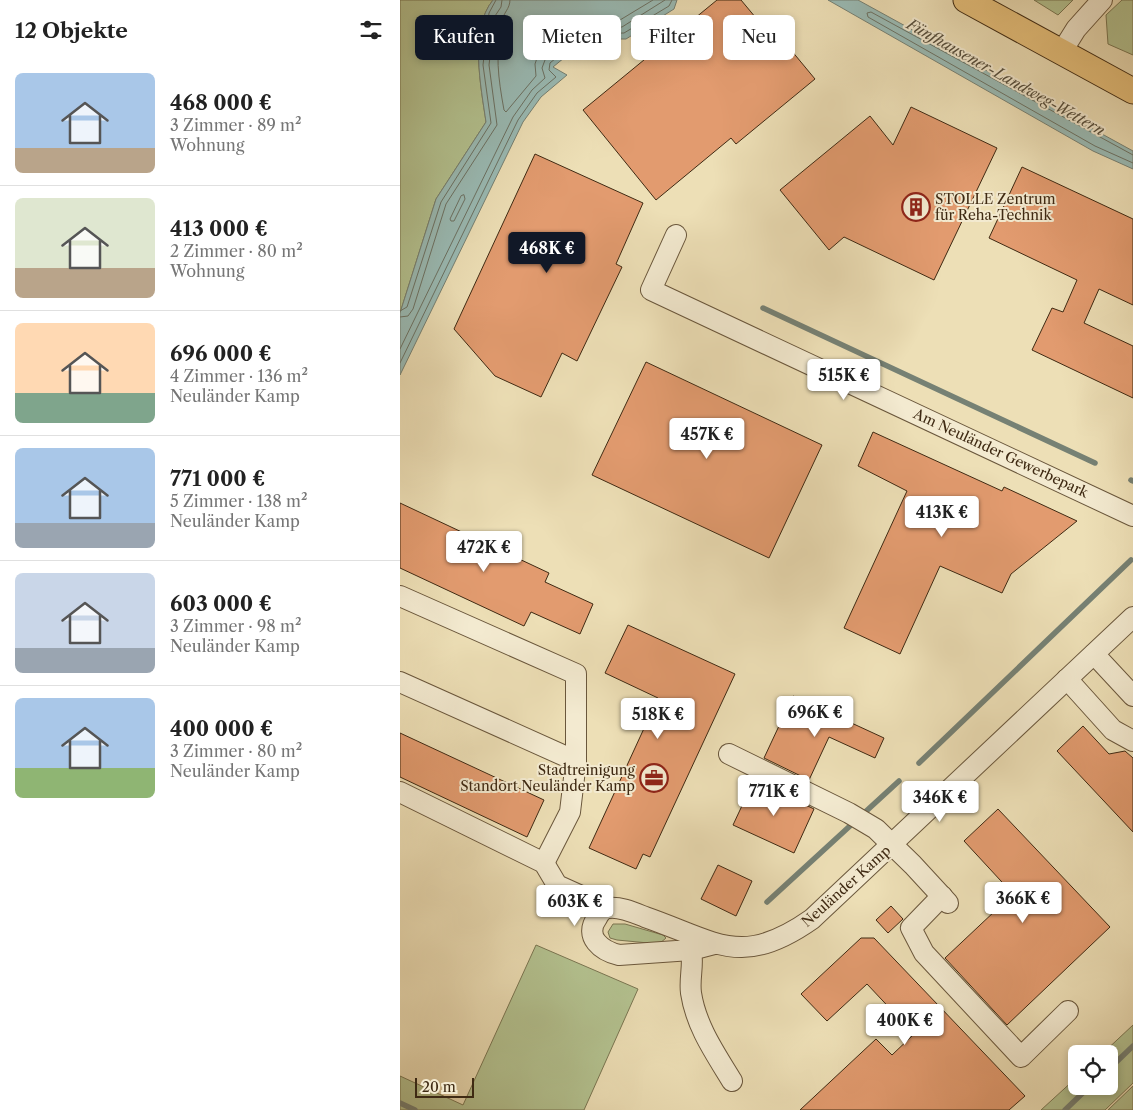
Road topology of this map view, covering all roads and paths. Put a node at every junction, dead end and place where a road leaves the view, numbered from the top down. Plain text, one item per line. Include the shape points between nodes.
1 (966, 0) edge
2 (1102, 0) edge
3 (1061, 53) junction
4 (1133, 91) edge
5 (676, 235) dead end
6 (1133, 516) edge
7 (400, 596) edge
8 (1133, 617) edge
9 (1094, 654) junction
10 (1067, 679) junction
11 (400, 682) edge
12 (1133, 696) edge
13 (1133, 741) edge
14 (729, 754) dead end
15 (576, 761) junction
16 (400, 792) edge
17 (892, 844) junction
18 (544, 863) junction
19 (608, 908) junction
20 (714, 944) junction
21 (690, 950) junction
22 (1068, 1011) dead end
23 (732, 1081) dead end

1 - 3 main road
2 - 3 street via 1076,29
3 - 4 main road
5 - 6 street, Am Neuländer Gewerbepark via 651,290
7 - 15 street via 576,674
8 - 9 street, Neuländer Kamp
9 - 10 street, Neuländer Kamp
9 - 12 street
10 - 13 street via 1113,730
10 - 17 street, Neuländer Kamp
11 - 15 street
14 - 17 street via 849,813 876,829
15 - 18 street via 570,812
16 - 18 street
17 - 20 street, Neuländer Kamp via 812,919 789,935 763,946 747,948
17 - 22 street via 945,900 912,928 924,954 1021,1057
18 - 19 street via 557,885
19 - 20 street, Neuländer Kamp via 644,916
19 - 21 street, Neuländer Kamp via 600,913 592,929 594,939 608,952 619,955
20 - 21 street, Neuländer Kamp
21 - 23 street via 694,964 691,992 700,1026

